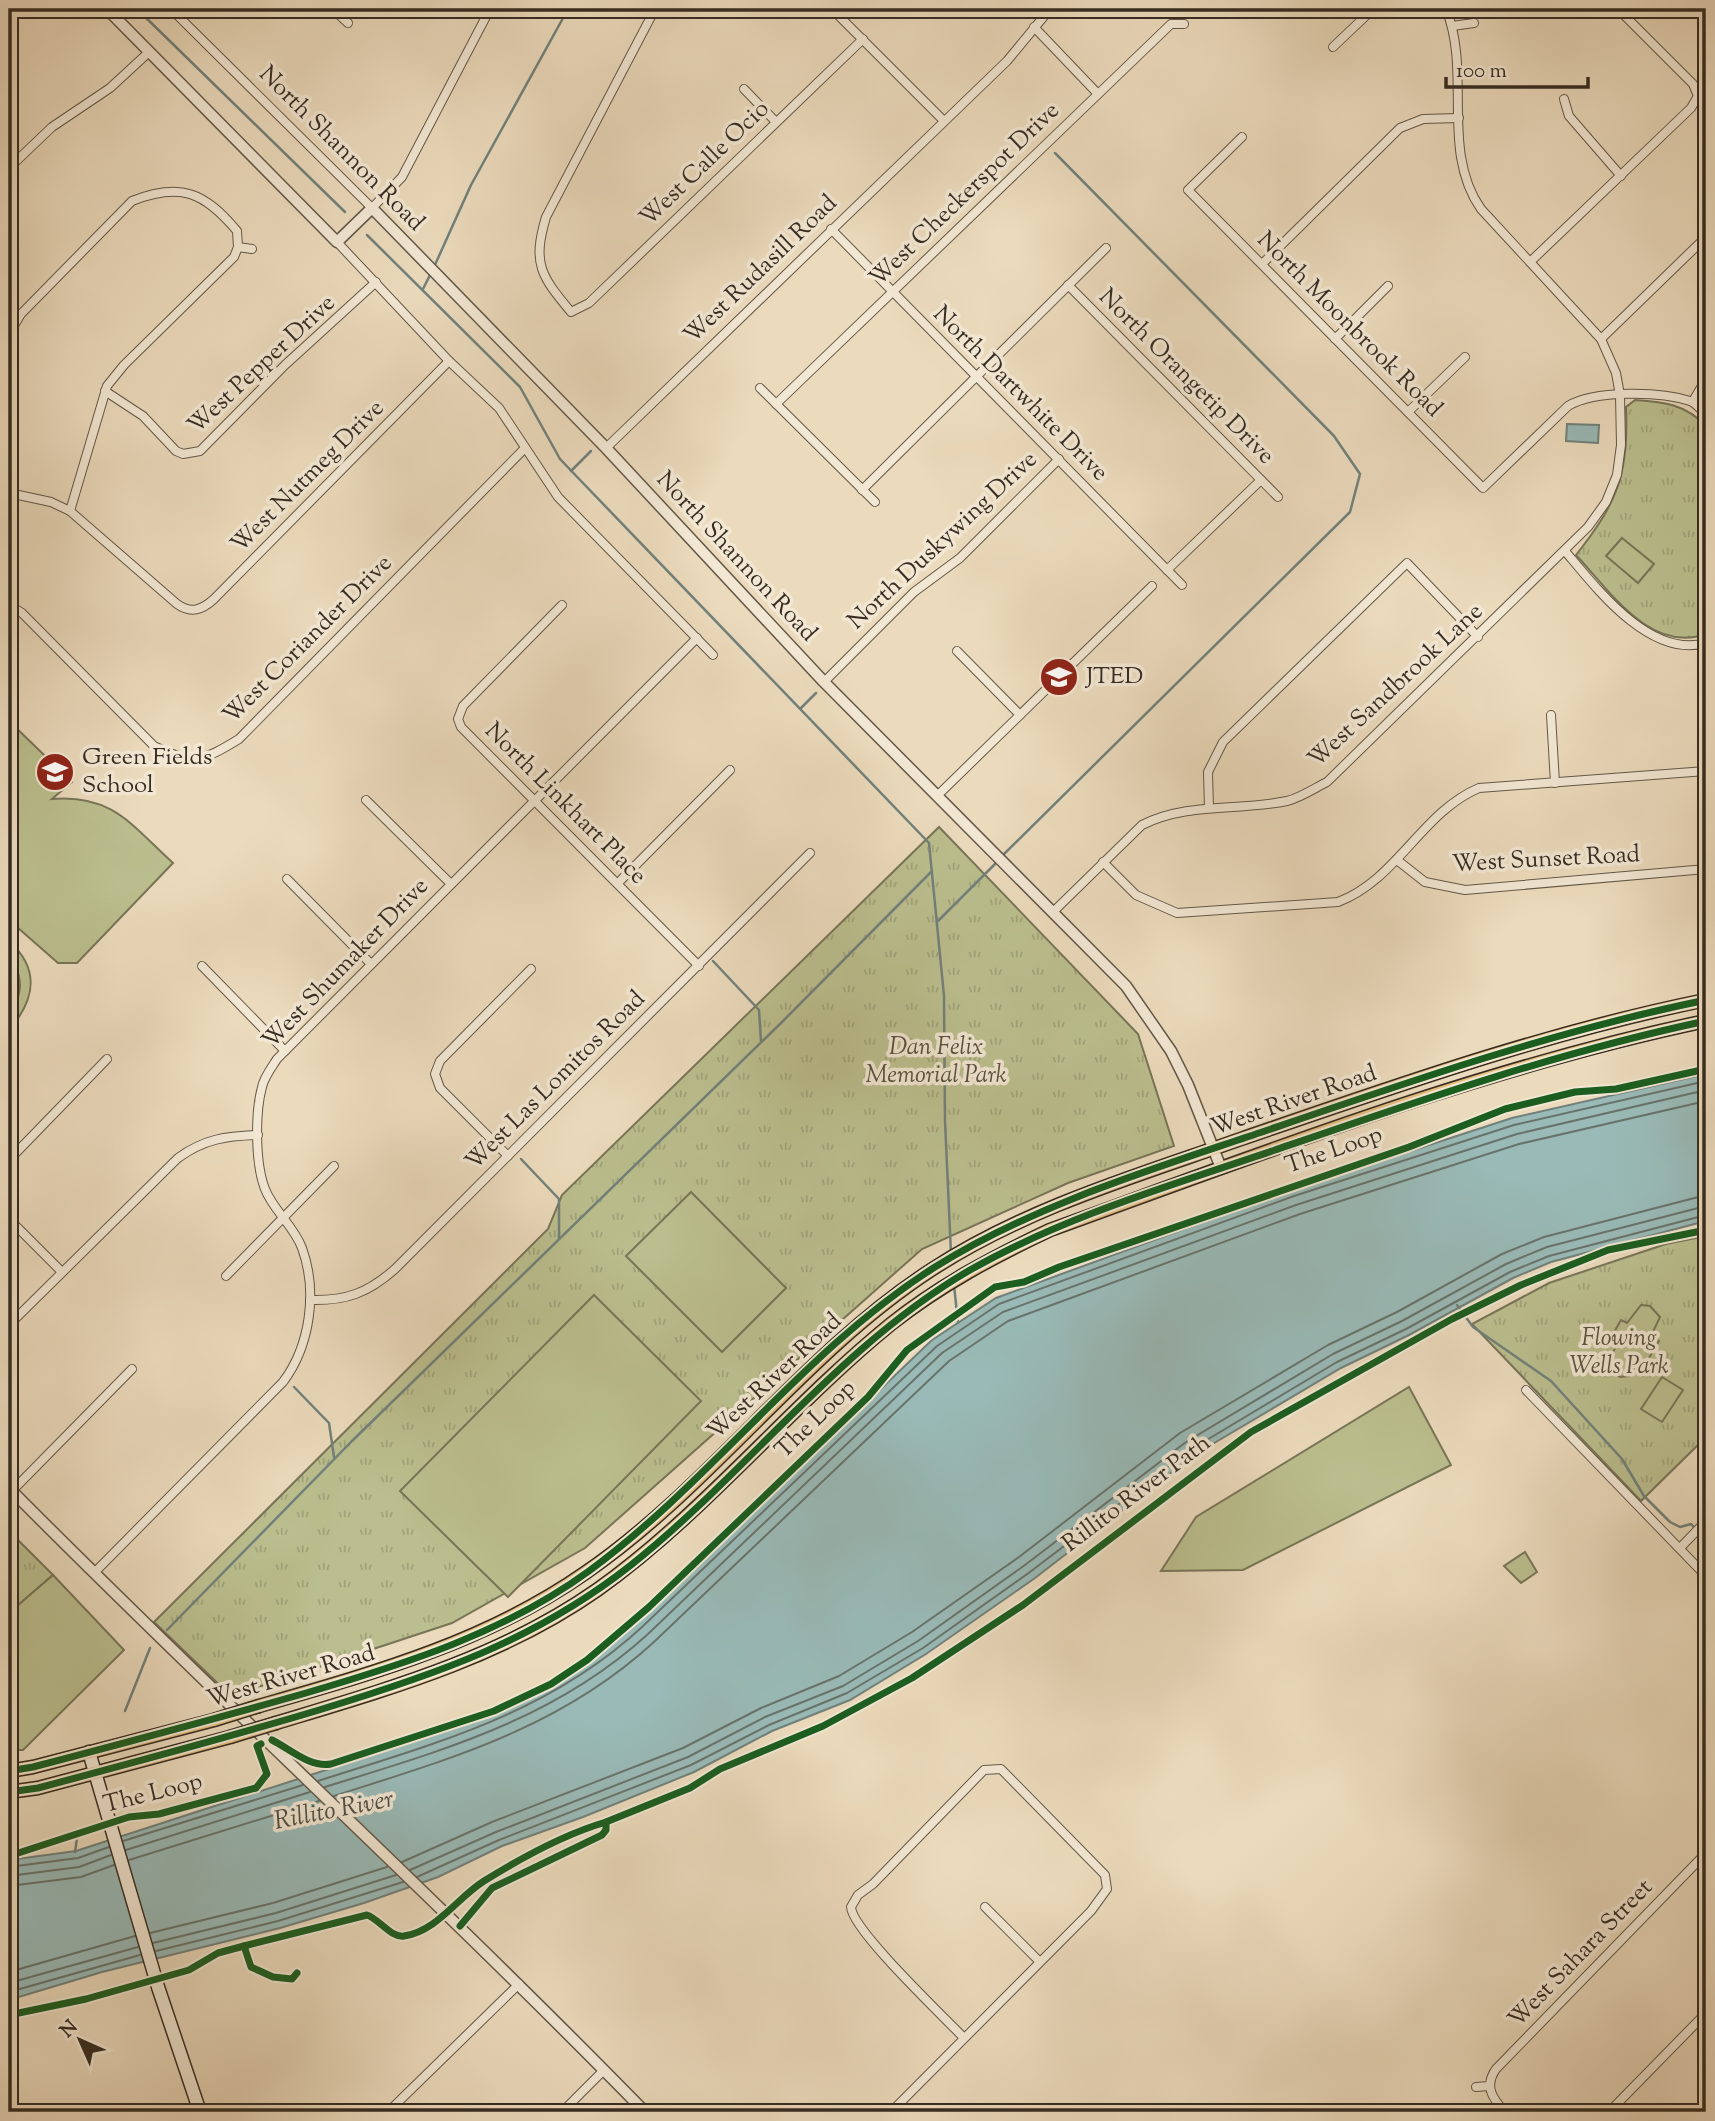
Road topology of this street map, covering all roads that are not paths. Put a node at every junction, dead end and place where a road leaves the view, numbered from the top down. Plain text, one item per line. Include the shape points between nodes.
1 (107, 9) edge
2 (171, 9) edge
3 (333, 9) edge
4 (490, 9) edge
5 (655, 9) edge
6 (832, 9) edge
7 (1050, 9) edge
8 (1373, 9) edge
9 (1446, 9) edge
10 (1618, 9) edge
11 (348, 23) dead end
12 (1474, 23) dead end
13 (1184, 24) dead end
14 (1452, 26) junction
15 (1034, 27) junction
16 (863, 39) junction
17 (1334, 47) dead end
18 (149, 52) junction
19 (744, 89) dead end
20 (1098, 94) junction
21 (1702, 95) edge
22 (1564, 99) dead end
23 (1459, 118) junction
24 (943, 120) junction
25 (776, 122) junction
26 (1242, 137) dead end
27 (9, 169) edge
28 (1621, 176) junction
29 (372, 208) junction
30 (831, 229) junction
31 (1706, 237) edge
32 (337, 242) junction
33 (238, 247) junction
34 (1106, 248) dead end
35 (252, 250) dead end
36 (1530, 262) junction
37 (1262, 264) junction
38 (376, 282) junction
39 (1068, 285) junction
40 (1388, 286) dead end
41 (891, 292) junction
42 (9, 334) edge
43 (1335, 339) junction
44 (1601, 340) junction
45 (1465, 357) dead end
46 (449, 361) junction
47 (976, 377) junction
48 (1706, 379) edge
49 (760, 388) dead end
50 (105, 391) junction
51 (1620, 395) junction
52 (1693, 401) junction
53 (776, 404) junction
54 (1408, 412) junction
55 (1706, 415) edge
56 (525, 448) junction
57 (606, 448) junction
58 (1059, 459) junction
59 (1261, 480) junction
60 (862, 490) junction
61 (9, 493) edge
62 (1278, 497) dead end
63 (875, 502) dead end
64 (70, 511) junction
65 (1565, 551) junction
66 (1167, 570) junction
67 (1182, 585) dead end
68 (1152, 586) dead end
69 (9, 605) edge
70 (562, 605) dead end
71 (1478, 637) junction
72 (696, 638) junction
73 (1706, 643) edge
74 (957, 651) dead end
75 (713, 655) dead end
76 (824, 681) junction
77 (1020, 715) junction
78 (1551, 715) dead end
79 (730, 770) dead end
80 (1706, 771) edge
81 (1555, 783) junction
82 (938, 795) junction
83 (366, 800) dead end
84 (534, 802) junction
85 (1209, 808) junction
86 (810, 853) dead end
87 (1397, 860) junction
88 (1103, 862) junction
89 (1706, 869) edge
90 (287, 879) dead end
91 (618, 883) junction
92 (451, 884) junction
93 (1054, 911) junction
94 (371, 964) junction
95 (201, 966) dead end
96 (699, 966) junction
97 (531, 969) dead end
98 (1706, 1000) edge
99 (1706, 1021) edge
100 (285, 1051) junction
101 (107, 1059) dead end
102 (258, 1135) junction
103 (1214, 1149) junction
104 (508, 1156) junction
105 (9, 1160) edge
106 (334, 1166) dead end
107 (1221, 1168) junction
108 (284, 1217) junction
109 (9, 1220) edge
110 (62, 1272) junction
111 (226, 1276) dead end
112 (310, 1300) junction
113 (9, 1325) edge
114 (132, 1369) dead end
115 (1526, 1390) dead end
116 (10, 1490) edge
117 (1706, 1521) edge
118 (1680, 1548) junction
119 (94, 1573) junction
120 (1706, 1576) edge
121 (564, 1587) junction
122 (575, 1605) junction
123 (89, 1752) junction
124 (9, 1771) edge
125 (95, 1773) junction
126 (9, 1792) edge
127 (1706, 1853) edge
128 (985, 1906) dead end
129 (1040, 1961) junction
130 (519, 1984) junction
131 (1706, 2014) edge
132 (964, 2038) junction
133 (604, 2070) junction
134 (1489, 2086) junction
135 (1476, 2087) dead end
136 (200, 2112) edge
137 (388, 2112) edge
138 (562, 2112) edge
139 (645, 2112) edge
140 (891, 2112) edge
141 (1505, 2112) edge
142 (1609, 2112) edge

1 - 18 street
2 - 29 street, North Shannon Road
3 - 11 street
4 - 29 street via 402,177
5 - 25 street, West Calle Ocio via 546,217 538,245 541,270 571,312 589,303
6 - 16 street
7 - 15 street, West Rudasill Road
8 - 17 street
9 - 14 street, West Sandbrook Lane
10 - 21 street
12 - 14 street
13 - 20 street, West Checkerspot Drive via 1171,24
14 - 23 street, West Sandbrook Lane
15 - 20 street
15 - 24 street, West Rudasill Road via 1007,61
16 - 24 street
16 - 25 street, West Calle Ocio
18 - 27 street via 110,88 52,127
18 - 32 street
19 - 25 street
20 - 41 street, West Checkerspot Drive
21 - 28 street
22 - 28 street via 1569,116
23 - 36 street, West Sandbrook Lane via 1462,164 1471,194
23 - 37 street via 1423,119 1400,128
24 - 30 street, West Rudasill Road
26 - 37 street, North Moonbrook Road via 1188,190
28 - 36 street
29 - 32 street
29 - 57 street, North Shannon Road
30 - 41 street, North Dartwhite Drive
30 - 57 street, West Rudasill Road
31 - 44 street
32 - 38 street
33 - 35 street
33 - 42 street via 237,230 205,198 181,191 156,192 132,201 21,314
33 - 50 street via 229,262 124,365
34 - 39 street
36 - 44 street, West Sandbrook Lane
37 - 43 street, North Moonbrook Road
38 - 46 street
38 - 50 street, West Pepper Drive via 200,451 187,458 142,416
39 - 47 street
39 - 59 street, North Orangetip Drive
40 - 43 street
41 - 47 street, North Dartwhite Drive
41 - 53 street, West Checkerspot Drive
43 - 54 street, North Moonbrook Road
44 - 51 street, West Sandbrook Lane
45 - 54 street
46 - 56 street via 499,408
46 - 64 street, West Nutmeg Drive via 201,608 190,612 177,604
47 - 58 street, North Dartwhite Drive
47 - 60 street
48 - 52 street
49 - 53 street
50 - 64 street
51 - 52 street
51 - 54 street, North Moonbrook Road via 1583,397 1568,406 1483,488
51 - 65 street, West Sandbrook Lane via 1616,475 1606,502
52 - 55 street
53 - 60 street
56 - 69 street, West Coriander Drive via 239,739 211,756 182,759 154,746
56 - 72 street via 558,497
57 - 76 street, North Shannon Road
58 - 66 street, North Dartwhite Drive
58 - 76 street, North Duskywing Drive via 960,558 914,592
59 - 62 street, North Orangetip Drive
59 - 66 street
60 - 63 street
61 - 64 street
65 - 71 street, West Sandbrook Lane
65 - 73 street via 1650,636 1684,645
66 - 67 street, North Dartwhite Drive
68 - 77 street
70 - 84 street, North Linkhart Place via 454,718
71 - 85 street, West Sandbrook Lane via 1327,782 1290,801
71 - 85 street via 1408,563 1223,742 1208,772
72 - 75 street
72 - 84 street, West Shumaker Drive
74 - 77 street
76 - 82 street, North Shannon Road
77 - 82 street
78 - 81 street
79 - 91 street
80 - 81 street
81 - 87 street via 1479,788 1468,793
82 - 93 street, North Shannon Road
83 - 92 street
84 - 91 street, North Linkhart Place
84 - 92 street, West Shumaker Drive
85 - 88 street, West Sandbrook Lane via 1157,817
86 - 96 street, West Las Lomitos Road
87 - 88 street via 1357,895 1338,902 1189,913 1155,906 1136,895
87 - 89 street, West Sunset Road via 1425,882 1465,890
88 - 93 street, West Sandbrook Lane
90 - 94 street
91 - 96 street, North Linkhart Place
92 - 94 street, West Shumaker Drive
93 - 103 street, North Shannon Road via 1126,986 1171,1051
94 - 100 street, West Shumaker Drive
95 - 100 street
96 - 104 street, West Las Lomitos Road
97 - 104 street via 440,1061 431,1077
98 - 103 main road, West River Road via 1472,1060
99 - 107 main road, West River Road via 1493,1076
100 - 102 street, West Shumaker Drive via 262,1086
101 - 105 street
102 - 108 street, West Shumaker Drive via 265,1190
102 - 110 street via 224,1136 200,1143 178,1158
103 - 107 street, North Shannon Road
103 - 121 main road, West River Road via 1057,1205 934,1268 881,1305 635,1534
104 - 112 street, West Las Lomitos Road via 373,1289 349,1299
106 - 108 street
107 - 122 main road, West River Road via 1050,1230 934,1293 835,1374 661,1539
108 - 111 street
108 - 112 street, West Shumaker Drive via 302,1247
109 - 110 street
110 - 113 street
112 - 119 street, West Shumaker Drive via 298,1362 283,1381
114 - 116 street
115 - 118 street
116 - 119 street
117 - 118 street
118 - 120 street
119 - 130 street
121 - 122 main road
121 - 123 main road, West River Road, bridge via 505,1621 417,1659
122 - 125 main road, West River Road, bridge via 517,1638 426,1678
123 - 124 main road, West River Road
123 - 125 main road
125 - 126 main road, West River Road
125 - 136 main road
127 - 134 street, West Sahara Street via 1496,2069
128 - 129 street
129 - 132 street
129 - 132 street via 1111,1887 1105,1875 993,1763 848,1906 887,1958
130 - 133 street
130 - 137 street
131 - 142 street
132 - 140 street
133 - 138 street
133 - 139 street
134 - 135 street
134 - 141 street via 1494,2101

